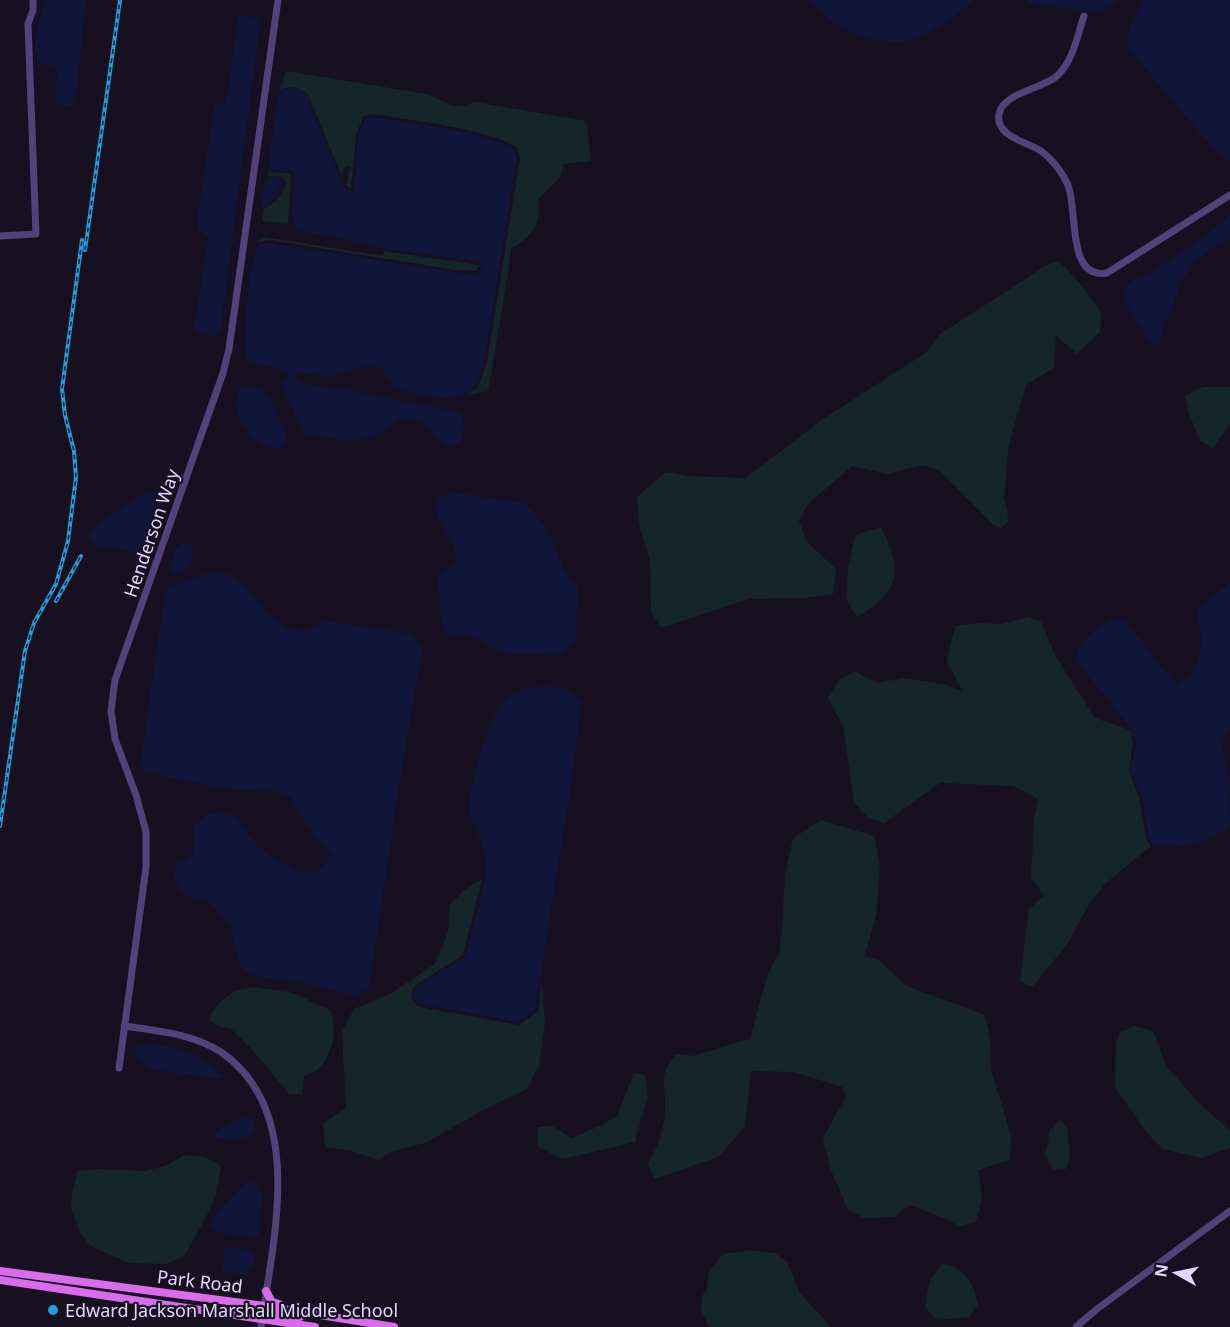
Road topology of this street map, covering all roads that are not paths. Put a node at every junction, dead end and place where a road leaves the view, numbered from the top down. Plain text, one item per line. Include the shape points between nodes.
1 (33, 0) edge
2 (277, 2) edge
3 (1084, 16) dead end
4 (1230, 195) edge
5 (0, 236) edge
6 (124, 1026) junction
7 (118, 1068) dead end
8 (1230, 1211) edge
9 (0, 1271) edge
10 (0, 1280) edge
11 (267, 1291) junction
12 (174, 1306) junction
13 (265, 1306) junction
14 (347, 1319) junction
15 (262, 1323) edge
16 (315, 1327) edge
17 (394, 1327) edge
18 (1076, 1327) edge

1 - 5 street via 28,24 36,234
2 - 6 street, Henderson Way via 229,349 115,680 111,711 115,739 146,832 146,867
3 - 4 street via 1074,49 1058,75 1014,96 999,114 1005,131 1051,160 1066,181 1083,263 1095,273 1107,273
6 - 7 street, Henderson Way
6 - 11 street via 191,1039 219,1051 238,1066 264,1101 275,1147 277,1190
8 - 18 street
9 - 13 main road, Park Road
10 - 12 main road, Park Road
11 - 13 street
11 - 14 main road via 272,1302 280,1305
12 - 13 main road via 248,1312
12 - 15 main road, Park Road
13 - 14 main road, Park Road
13 - 15 street
14 - 15 main road via 280,1314
14 - 17 main road, Park Road
15 - 16 main road, Park Road

